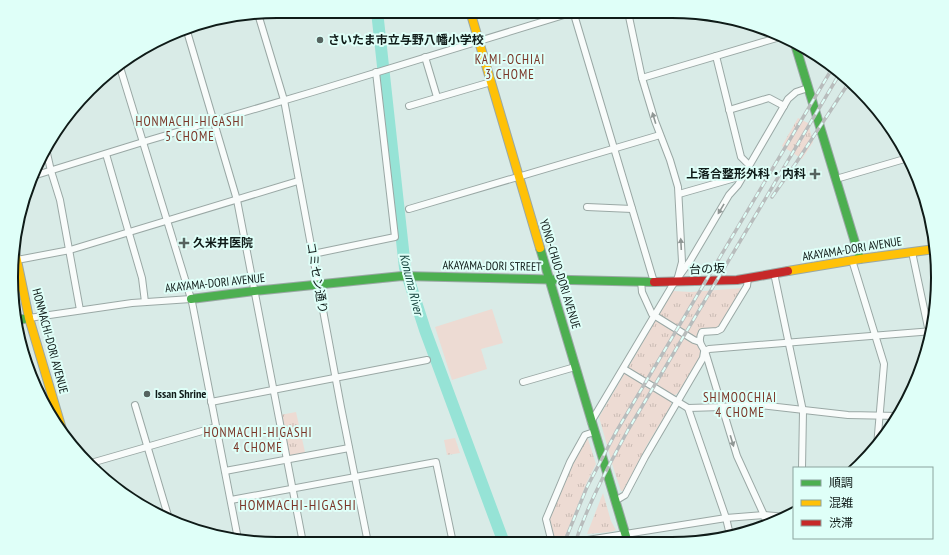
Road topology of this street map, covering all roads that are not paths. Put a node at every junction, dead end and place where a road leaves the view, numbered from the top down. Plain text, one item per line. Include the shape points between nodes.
1 (472, 18) edge
2 (555, 18) edge
3 (576, 18) edge
4 (629, 18) edge
5 (260, 19) edge
6 (188, 34) edge
7 (773, 39) edge
8 (478, 42) junction
9 (797, 51) edge
10 (716, 56) junction
11 (425, 57) junction
12 (121, 71) edge
13 (377, 72) junction
14 (642, 78) junction
15 (491, 82) junction
16 (808, 88) junction
17 (437, 97) junction
18 (284, 100) junction
19 (409, 106) dead end
20 (784, 106) junction
21 (730, 110) junction
22 (214, 121) junction
23 (660, 135) junction
24 (143, 142) junction
25 (615, 148) junction
26 (106, 154) junction
27 (48, 158) edge
28 (902, 160) edge
29 (749, 165) junction
30 (51, 171) junction
31 (40, 174) edge
32 (742, 176) junction
33 (518, 177) junction
34 (836, 179) junction
35 (298, 181) junction
36 (679, 194) junction
37 (237, 200) junction
38 (587, 207) dead end
39 (410, 209) dead end
40 (632, 209) junction
41 (166, 220) junction
42 (129, 232) junction
43 (70, 250) junction
44 (929, 250) edge
45 (912, 252) junction
46 (313, 254) junction
47 (856, 260) junction
48 (19, 261) edge
49 (18, 272) edge
50 (774, 273) junction
51 (415, 276) joint
52 (748, 278) junction
53 (550, 279) junction
54 (641, 281) junction
55 (654, 282) junction
56 (676, 282) junction
57 (318, 285) junction
58 (254, 291) junction
59 (191, 299) junction
60 (145, 302) junction
61 (80, 310) junction
62 (654, 316) junction
63 (29, 318) junction
64 (21, 319) edge
65 (928, 319) edge
66 (925, 333) edge
67 (875, 336) junction
68 (700, 342) junction
69 (789, 343) junction
70 (705, 350) junction
71 (427, 360) dead end
72 (575, 367) junction
73 (624, 369) junction
74 (335, 378) junction
75 (523, 382) dead end
76 (274, 390) junction
77 (677, 401) junction
78 (211, 402) junction
79 (135, 405) dead end
80 (722, 407) junction
81 (688, 408) junction
82 (802, 411) junction
83 (57, 413) edge
84 (879, 416) junction
85 (891, 416) edge
86 (591, 422) junction
87 (216, 427) junction
88 (594, 432) junction
89 (878, 434) edge
90 (147, 447) junction
91 (349, 448) junction
92 (287, 460) junction
93 (95, 462) edge
94 (802, 467) edge
95 (225, 471) junction
96 (355, 477) junction
97 (293, 489) junction
98 (231, 500) junction
99 (615, 500) junction
100 (167, 512) edge
101 (764, 515) junction
102 (773, 516) edge
103 (726, 518) junction
104 (765, 519) edge
105 (729, 530) edge
106 (237, 534) edge
107 (625, 535) junction
108 (302, 537) edge
109 (367, 537) edge
110 (452, 537) edge
111 (550, 537) edge
112 (611, 537) edge

1 - 8 street, YONO-CHUO-DORI AVENUE
2 - 8 street
3 - 25 street
4 - 14 street
5 - 18 street, コミセン通り
6 - 22 street
7 - 10 street
8 - 11 street
8 - 15 street, YONO-CHUO-DORI AVENUE
9 - 16 street
10 - 14 street
10 - 21 street
11 - 13 street
11 - 17 street
12 - 24 street
13 - 18 street
13 - 46 street via 395,237
23 -> 14 street
15 - 17 street
15 - 33 street, YONO-CHUO-DORI AVENUE
16 - 20 street via 793,94
16 - 34 street
17 - 19 street
18 - 22 street
18 - 35 street, コミセン通り
20 - 21 street via 769,98
20 - 29 street
21 - 29 street via 742,158
22 - 24 street
22 - 37 street
23 - 25 street
23 - 36 street
24 - 26 street
24 - 41 street
25 - 33 street
25 - 40 street
26 - 30 street
26 - 42 street
27 - 30 street
28 - 34 street
29 - 32 street
30 - 31 street
30 - 43 street
32 - 36 street
32 -> 56 street
33 - 39 street
33 - 53 street, YONO-CHUO-DORI AVENUE
34 - 47 street
35 - 37 street
35 - 46 street, コミセン通り
56 -> 36 street via 682,262
37 - 41 street
37 - 58 street
38 - 40 street
40 - 55 street
41 - 42 street
41 - 59 street
42 - 43 street
42 - 60 street via 142,278
43 - 48 street
43 - 61 street
44 - 45 street, AKAYAMA-DORI AVENUE
45 - 47 street, AKAYAMA-DORI AVENUE
45 - 65 street
46 - 57 street, コミセン通り
47 - 50 street, AKAYAMA-DORI AVENUE
47 - 67 street
49 - 63 street, HONMACHI-DORI AVENUE
50 - 52 street, 台の坂
50 - 69 street
51 - 53 street, AKAYAMA-DORI STREET
51 - 57 street, AKAYAMA-DORI AVENUE
52 - 56 street, 台の坂
52 - 68 street via 747,286 721,329 702,332
53 - 54 street, AKAYAMA-DORI STREET
53 - 72 street, YONO-CHUO-DORI AVENUE
54 - 55 street, 台の坂
54 - 62 street via 642,292
55 - 56 street, 台の坂
56 - 62 street
57 - 58 street, AKAYAMA-DORI AVENUE
57 - 74 street, コミセン通り
58 - 59 street, AKAYAMA-DORI AVENUE
58 - 76 street
59 - 60 street, AKAYAMA-DORI AVENUE
59 - 78 street
60 - 61 street, AKAYAMA-DORI AVENUE
61 - 63 street, AKAYAMA-DORI AVENUE
62 - 68 street via 692,340
62 - 73 street
63 - 64 street, AKAYAMA-DORI AVENUE
63 - 83 street, HONMACHI-DORI AVENUE
66 - 67 street
67 - 69 street
67 - 84 street via 884,364
68 - 70 street
69 - 70 street
69 - 82 street
70 - 77 street via 703,358
70 - 80 street
71 - 74 street
72 - 75 street
72 - 86 street, YONO-CHUO-DORI AVENUE
73 - 77 street
73 - 86 street
74 - 76 street
74 - 91 street, コミセン通り
76 - 78 street
76 - 92 street
77 - 81 street
77 - 99 street via 625,495
78 - 87 street
79 - 90 street
80 - 81 street
80 - 82 street via 751,404
80 -> 101 street via 737,456
81 - 103 street
82 - 84 street
82 - 94 street
84 - 85 street
84 - 89 street
86 - 88 street, YONO-CHUO-DORI AVENUE
87 - 90 street
87 - 95 street
88 - 99 street, YONO-CHUO-DORI AVENUE
88 - 111 street via 584,435 546,519
90 - 93 street
90 - 100 street
91 - 92 street
91 - 96 street, コミセン通り
92 - 95 street
92 - 97 street
95 - 98 street
96 - 97 street
96 - 109 street, コミセン通り
96 - 110 street via 436,462
97 - 98 street
97 - 108 street
98 - 106 street
99 - 107 street, YONO-CHUO-DORI AVENUE
101 - 102 street
101 - 103 street
101 - 104 street
103 - 105 street
103 - 107 street
107 - 112 street

